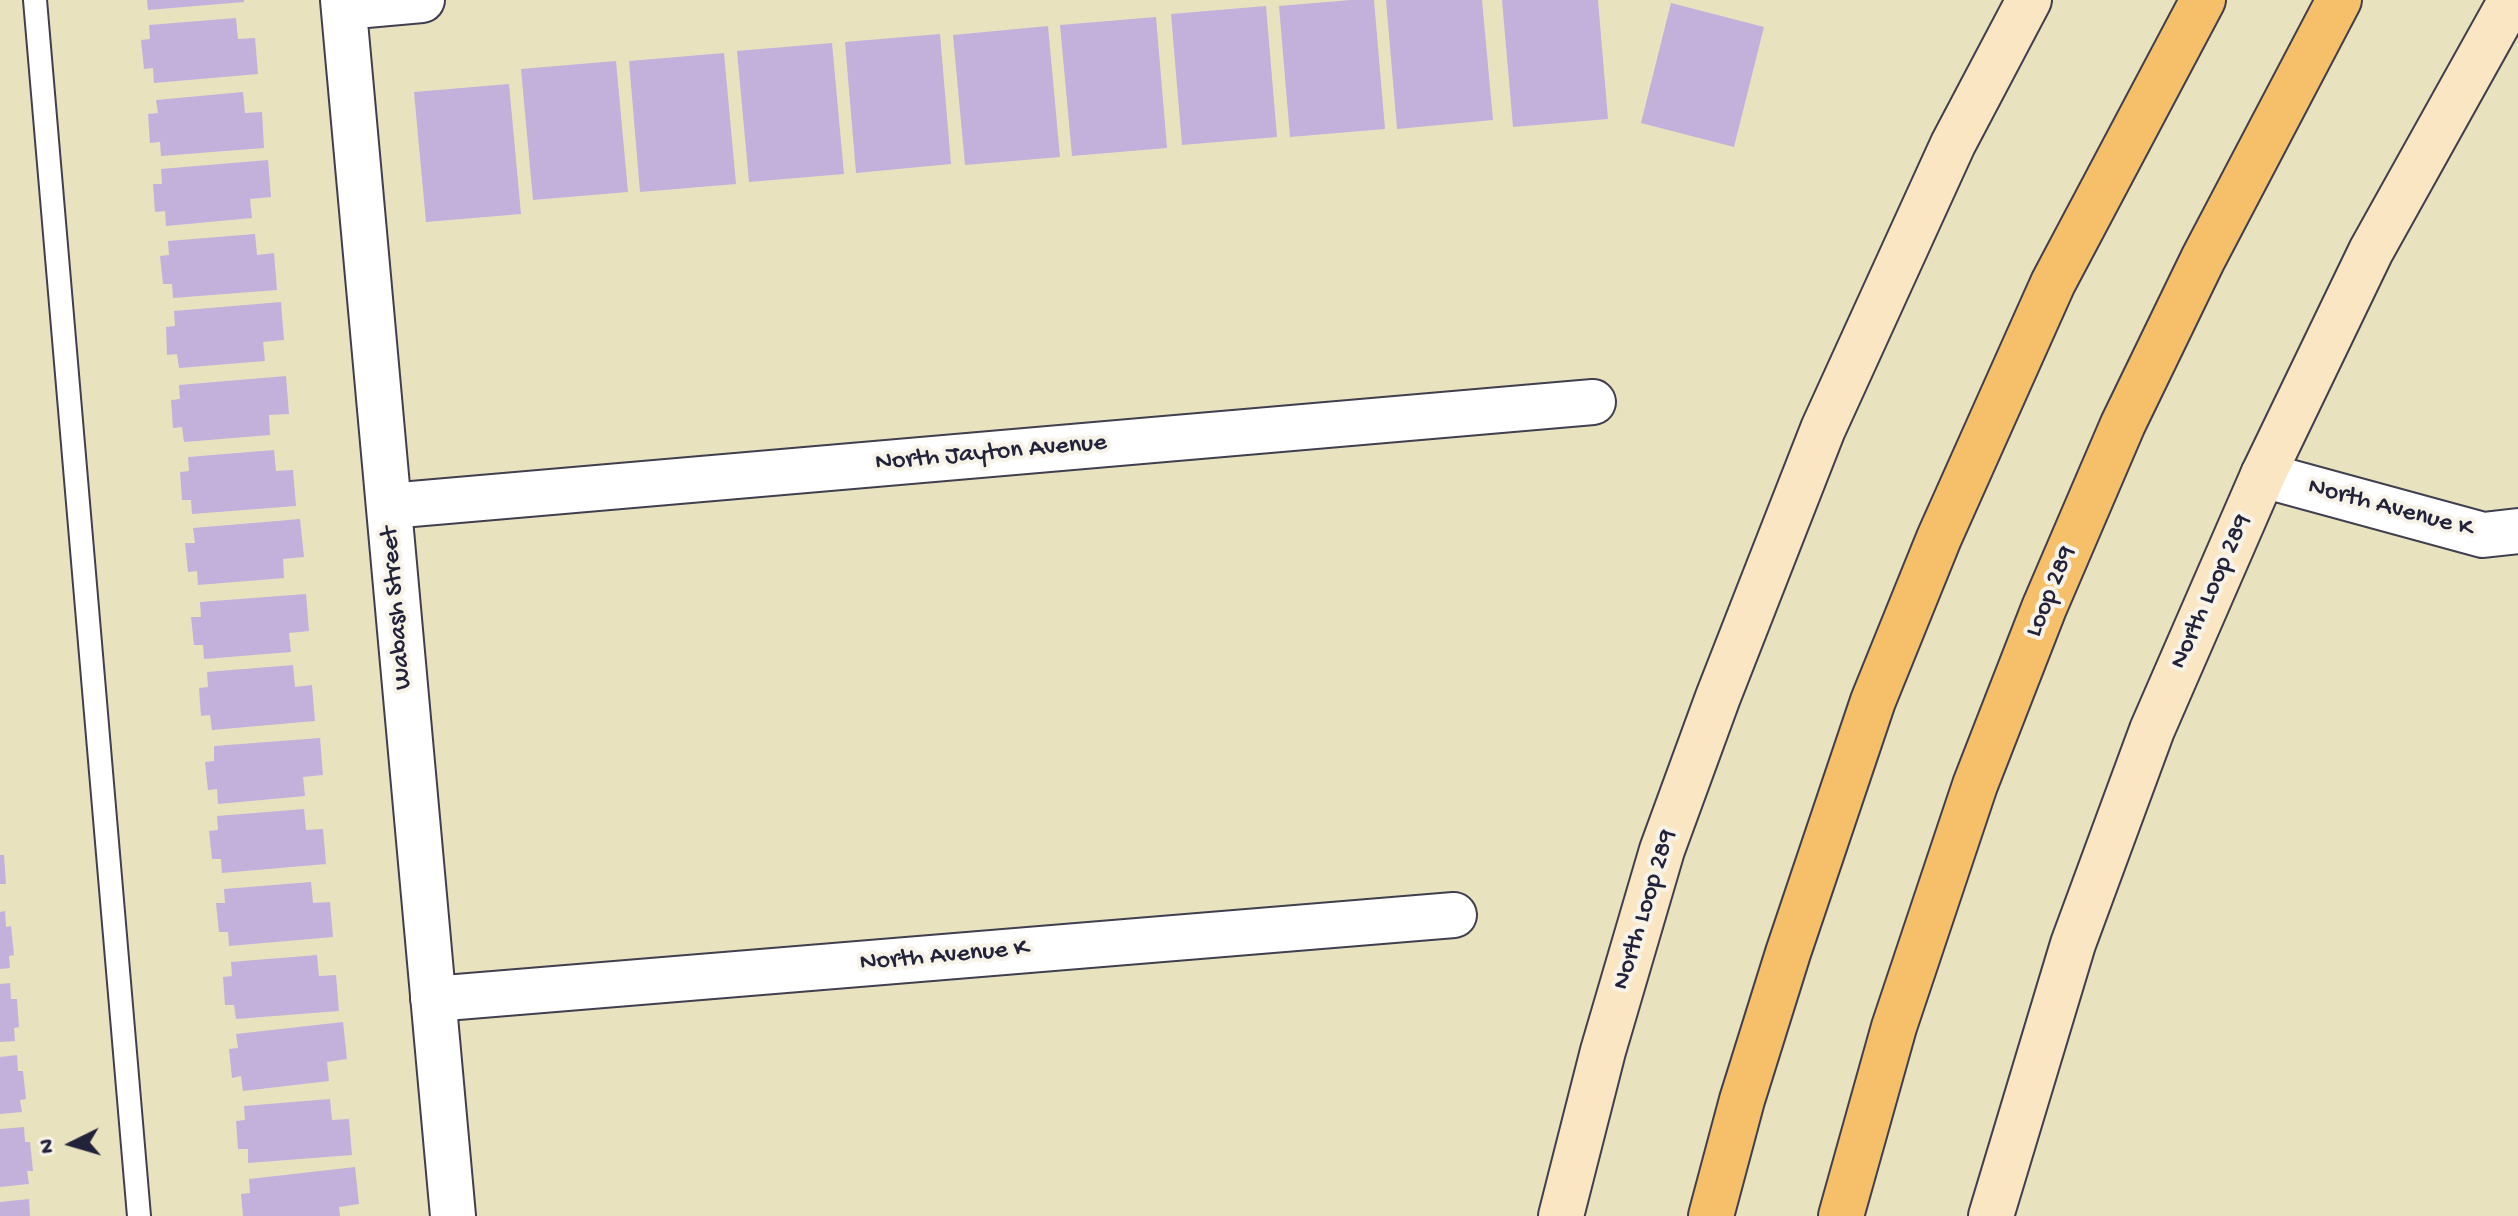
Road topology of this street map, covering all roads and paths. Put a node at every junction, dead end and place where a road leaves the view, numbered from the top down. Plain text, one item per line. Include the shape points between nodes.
1 (35, 0) edge
2 (422, 0) edge
3 (2029, 0) edge
4 (2203, 0) edge
5 (2339, 0) edge
6 (2511, 0) edge
7 (344, 3) edge
8 (1593, 402) dead end
9 (2263, 475) junction
10 (389, 506) junction
11 (2518, 531) edge
12 (1454, 915) dead end
13 (433, 999) junction
14 (139, 1216) edge
15 (453, 1216) edge
16 (1561, 1216) edge
17 (1711, 1216) edge
18 (1841, 1216) edge
19 (1991, 1216) edge

1 - 14 lane
2 - 7 street
3 - 16 main road, North Loop 289 via 1953,144 1823,429 1718,697 1662,850
4 - 17 highway via 2053,283 1873,701 1788,953
5 - 18 highway, Loop 289 via 2203,259 2123,424 2044,608 1975,785 1894,1027
6 - 9 main road, North Loop 289 via 2371,251
7 - 10 street, Wabash Street
8 - 10 street, North Jayton Avenue
9 - 11 street, North Avenue K via 2483,535
9 - 19 main road, North Loop 289 via 2152,730 2073,944
10 - 13 street, Wabash Street
12 - 13 street, North Avenue K
13 - 15 street, Wabash Street

